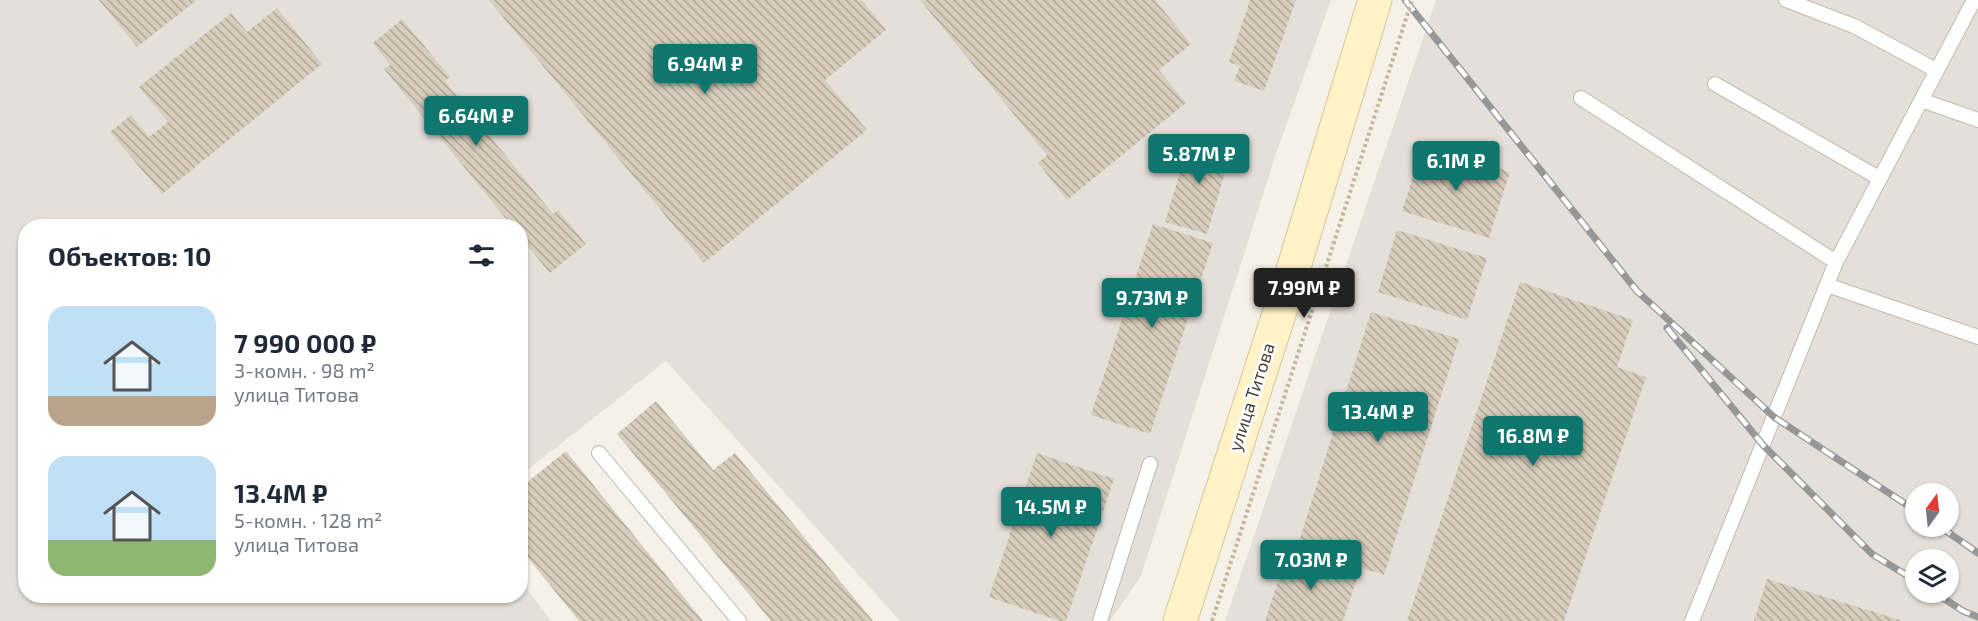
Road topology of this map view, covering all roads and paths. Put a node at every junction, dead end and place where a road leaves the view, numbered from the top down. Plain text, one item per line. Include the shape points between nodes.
1 (1375, 0) edge
2 (1412, 0) edge
3 (1786, 0) edge
4 (1974, 0) edge
5 (1936, 70) junction
6 (1715, 84) dead end
7 (1581, 98) dead end
8 (1921, 100) junction
9 (1978, 120) edge
10 (1879, 178) junction
11 (1836, 262) junction
12 (1827, 285) junction
13 (1978, 338) edge
14 (599, 453) dead end
15 (1150, 464) dead end
16 (739, 621) edge
17 (1100, 621) edge
18 (1180, 621) edge
19 (1212, 621) edge
20 (1692, 621) edge

1 - 18 main road, улица Титова
2 - 19 path, bridge
3 - 5 lane via 1854,26
4 - 5 lane
5 - 8 lane
6 - 10 lane
7 - 11 lane
8 - 9 lane
8 - 10 lane
10 - 11 lane
11 - 12 lane
12 - 13 lane
12 - 20 lane
14 - 16 lane
15 - 17 lane

